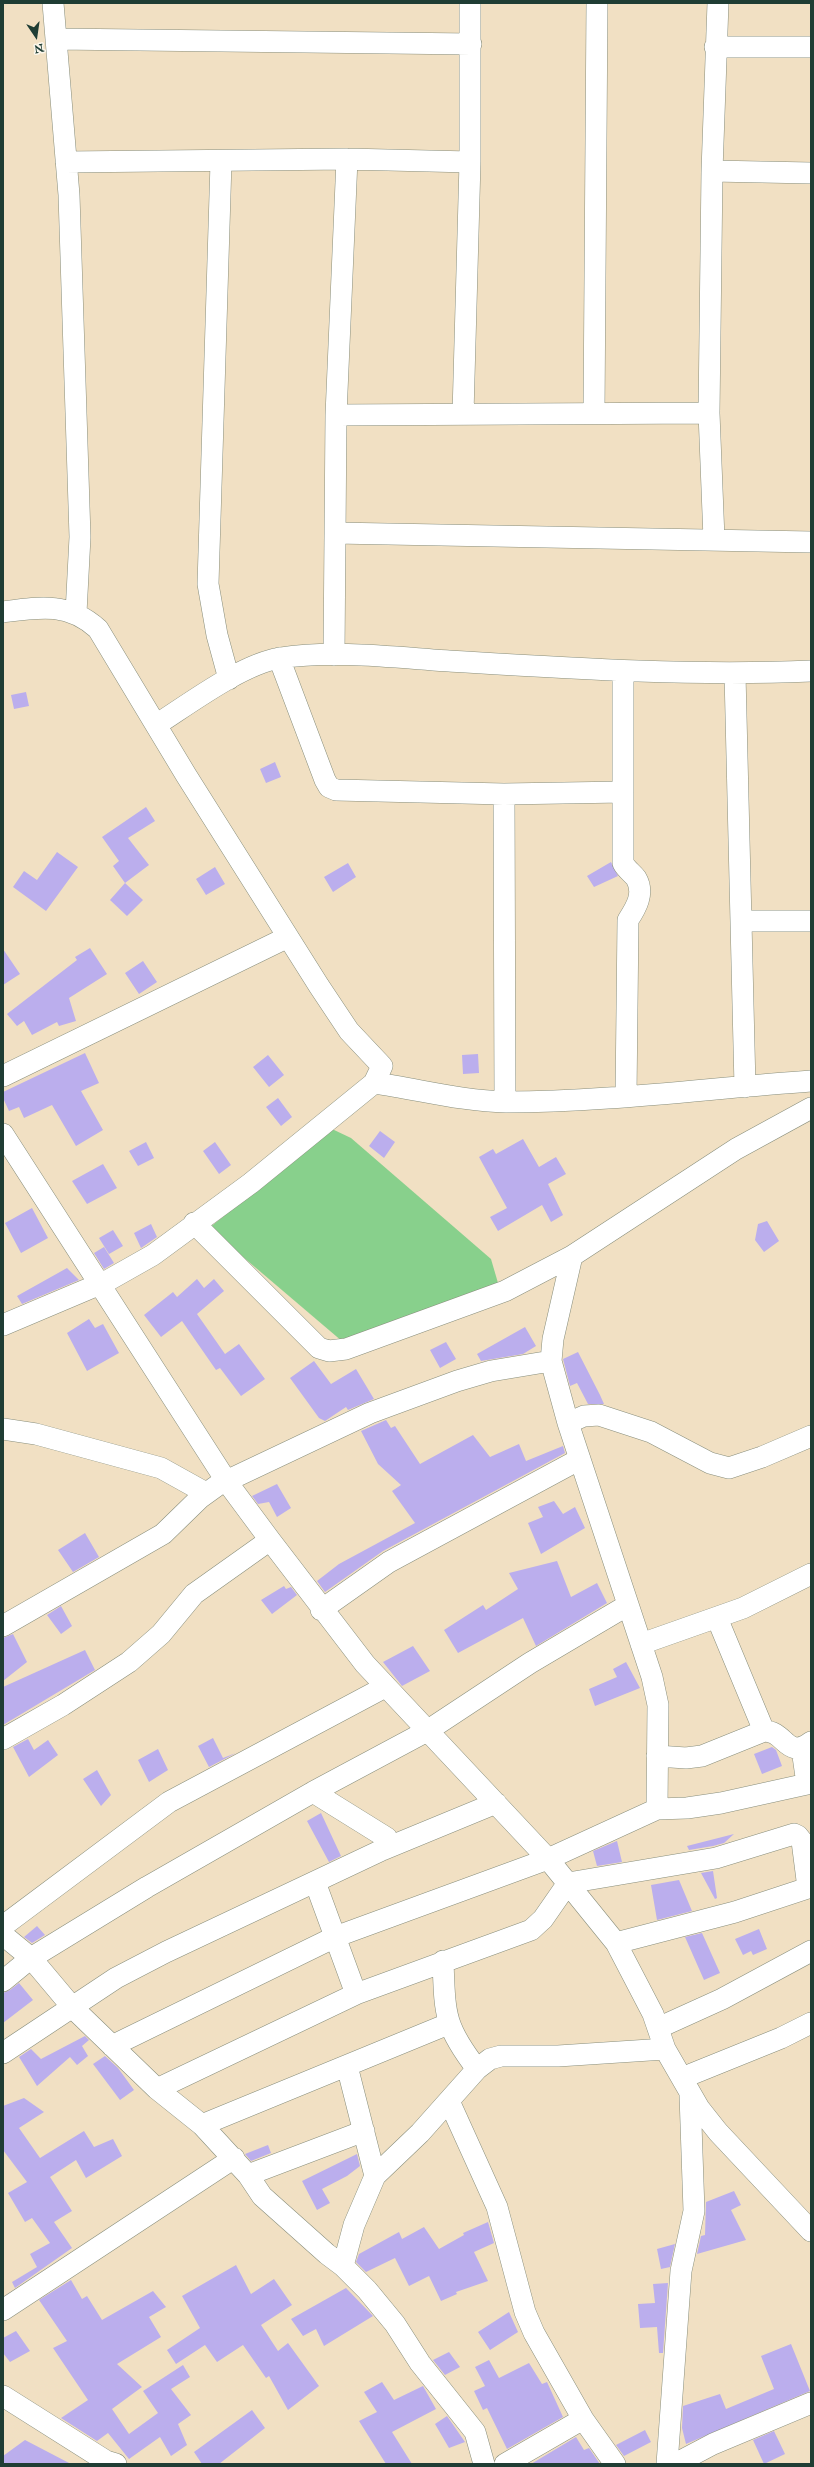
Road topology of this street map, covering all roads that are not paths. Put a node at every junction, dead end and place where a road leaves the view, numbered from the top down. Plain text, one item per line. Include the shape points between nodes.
1 (53, 3) edge
2 (470, 3) edge
3 (597, 3) edge
4 (718, 3) edge
5 (56, 39) junction
6 (471, 44) junction
7 (715, 47) junction
8 (811, 47) edge
9 (347, 159) junction
10 (66, 162) junction
11 (221, 162) junction
12 (470, 162) junction
13 (712, 171) junction
14 (811, 173) edge
15 (594, 413) junction
16 (709, 413) junction
17 (463, 414) junction
18 (336, 415) junction
19 (334, 533) junction
20 (714, 540) junction
21 (811, 542) edge
22 (3, 612) edge
23 (76, 613) junction
24 (334, 655) junction
25 (279, 658) junction
26 (622, 671) junction
27 (811, 671) edge
28 (735, 674) junction
29 (229, 679) junction
30 (156, 725) junction
31 (623, 792) junction
32 (504, 794) junction
33 (741, 920) junction
34 (811, 921) edge
35 (288, 938) junction
36 (3, 1076) edge
37 (811, 1081) edge
38 (374, 1083) junction
39 (745, 1087) junction
40 (626, 1096) junction
41 (505, 1102) junction
42 (811, 1108) edge
43 (3, 1134) edge
44 (194, 1223) junction
45 (572, 1256) junction
46 (98, 1284) junction
47 (3, 1325) edge
48 (551, 1361) junction
49 (568, 1423) junction
50 (3, 1430) edge
51 (811, 1436) edge
52 (580, 1459) junction
53 (227, 1482) junction
54 (206, 1493) junction
55 (270, 1540) junction
56 (811, 1574) edge
57 (628, 1605) junction
58 (321, 1610) junction
59 (717, 1618) junction
60 (3, 1626) edge
61 (641, 1644) junction
62 (385, 1687) junction
63 (427, 1731) junction
64 (764, 1731) junction
65 (3, 1739) edge
66 (806, 1745) edge
67 (657, 1756) junction
68 (313, 1792) junction
69 (496, 1803) junction
70 (657, 1809) junction
71 (382, 1850) junction
72 (548, 1859) junction
73 (315, 1882) junction
74 (568, 1883) junction
75 (809, 1888) edge
76 (3, 1926) edge
77 (3, 1935) edge
78 (335, 1937) junction
79 (616, 1943) junction
80 (811, 1951) edge
81 (31, 1958) junction
82 (443, 1961) junction
83 (3, 1981) edge
84 (356, 1994) junction
85 (73, 2008) junction
86 (811, 2023) edge
87 (448, 2024) junction
88 (658, 2028) junction
89 (112, 2046) junction
90 (666, 2049) junction
91 (3, 2053) edge
92 (347, 2066) junction
93 (477, 2069) junction
94 (686, 2085) junction
95 (157, 2089) junction
96 (449, 2101) junction
97 (202, 2125) junction
98 (364, 2131) junction
99 (234, 2158) junction
100 (248, 2174) junction
101 (375, 2176) junction
102 (811, 2231) edge
103 (343, 2266) junction
104 (3, 2310) edge
105 (3, 2396) edge
106 (811, 2403) edge
107 (583, 2419) junction
108 (116, 2464) edge
109 (484, 2464) edge
110 (506, 2464) edge
111 (615, 2464) edge
112 (667, 2464) edge
113 (675, 2464) edge

1 - 5 street
2 - 6 street
3 - 15 street
4 - 7 street
5 - 6 street
5 - 10 street
6 - 12 street
7 - 8 street
7 - 13 street
9 - 11 street
9 - 12 street
9 - 18 street
10 - 11 street
10 - 23 street via 80,537
11 - 29 street via 208,584 217,635
12 - 17 street
13 - 14 street
13 - 16 street
15 - 16 street
15 - 17 street
16 - 20 street
17 - 18 street
18 - 19 street
19 - 20 street
19 - 24 street
20 - 21 street
22 - 23 street via 46,606
23 - 30 street via 98,629
24 - 25 street
24 - 26 street
25 - 29 street via 257,665
25 - 32 street via 330,787 336,790
26 - 28 street
26 - 31 street
27 - 28 street
28 - 33 street
29 - 30 street
30 - 35 street
31 - 32 street
31 - 40 street via 623,863 636,878 640,892 638,905 628,920
32 - 41 street
33 - 34 street
33 - 39 street
35 - 36 street
35 - 38 street via 349,1031 382,1066
37 - 39 street
38 - 41 street via 463,1099
38 - 44 street via 252,1183
39 - 40 street
40 - 41 street
42 - 45 street via 736,1149
43 - 46 street
44 - 45 street via 319,1348 330,1351 346,1349 505,1292
44 - 46 street via 153,1255
45 - 48 street via 553,1339
46 - 47 street
46 - 53 street
48 - 49 street
48 - 53 street via 491,1371 370,1413
49 - 51 street via 584,1416 599,1415 651,1432 710,1463 729,1468
49 - 52 street
50 - 54 street via 36,1434 161,1468
52 - 57 street
52 - 58 street via 389,1562
53 - 54 street
53 - 55 street
54 - 60 street via 163,1534
55 - 58 street
55 - 65 street via 194,1594 161,1634 130,1662 63,1705
56 - 59 street
57 - 61 street
57 - 63 street via 530,1662
58 - 62 street
59 - 61 street
59 - 64 street
61 - 67 street via 658,1705
62 - 63 street
62 - 76 street via 169,1802
63 - 68 street
63 - 69 street
64 - 66 street via 773,1732 789,1746
64 - 67 street via 702,1756
66 - 70 street via 807,1784 721,1803
67 - 70 street
68 - 71 street via 387,1838
68 - 81 street via 147,1887
69 - 71 street
69 - 72 street
70 - 72 street
71 - 73 street
72 - 74 street
72 - 78 street
73 - 78 street
73 - 85 street via 116,1978
74 - 75 street via 716,1858 794,1834 802,1841
74 - 79 street
74 - 82 street via 543,1920 531,1930
75 - 79 street via 735,1912
77 - 81 street
78 - 84 street
78 - 89 street
79 - 88 street via 634,1974
80 - 88 street
81 - 83 street
81 - 85 street
82 - 84 street
82 - 87 street via 444,2004
84 - 95 street
85 - 89 street
85 - 91 street
86 - 94 street
87 - 92 street
87 - 93 street via 457,2043
88 - 90 street
89 - 95 street
90 - 93 street via 558,2056 501,2056 490,2059
90 - 94 street
92 - 97 street
92 - 98 street
93 - 96 street
94 - 102 street via 718,2132
94 - 112 street via 694,2211 681,2271
95 - 97 street
96 - 101 street
96 - 107 street via 497,2207 525,2312
97 - 99 street
98 - 100 street
98 - 101 street
99 - 100 street
99 - 104 street
100 - 103 street via 262,2196
101 - 103 street via 354,2225
103 - 109 street via 395,2324 420,2362 475,2432
105 - 108 street via 106,2461
106 - 113 street via 713,2444
107 - 110 street
107 - 111 street

